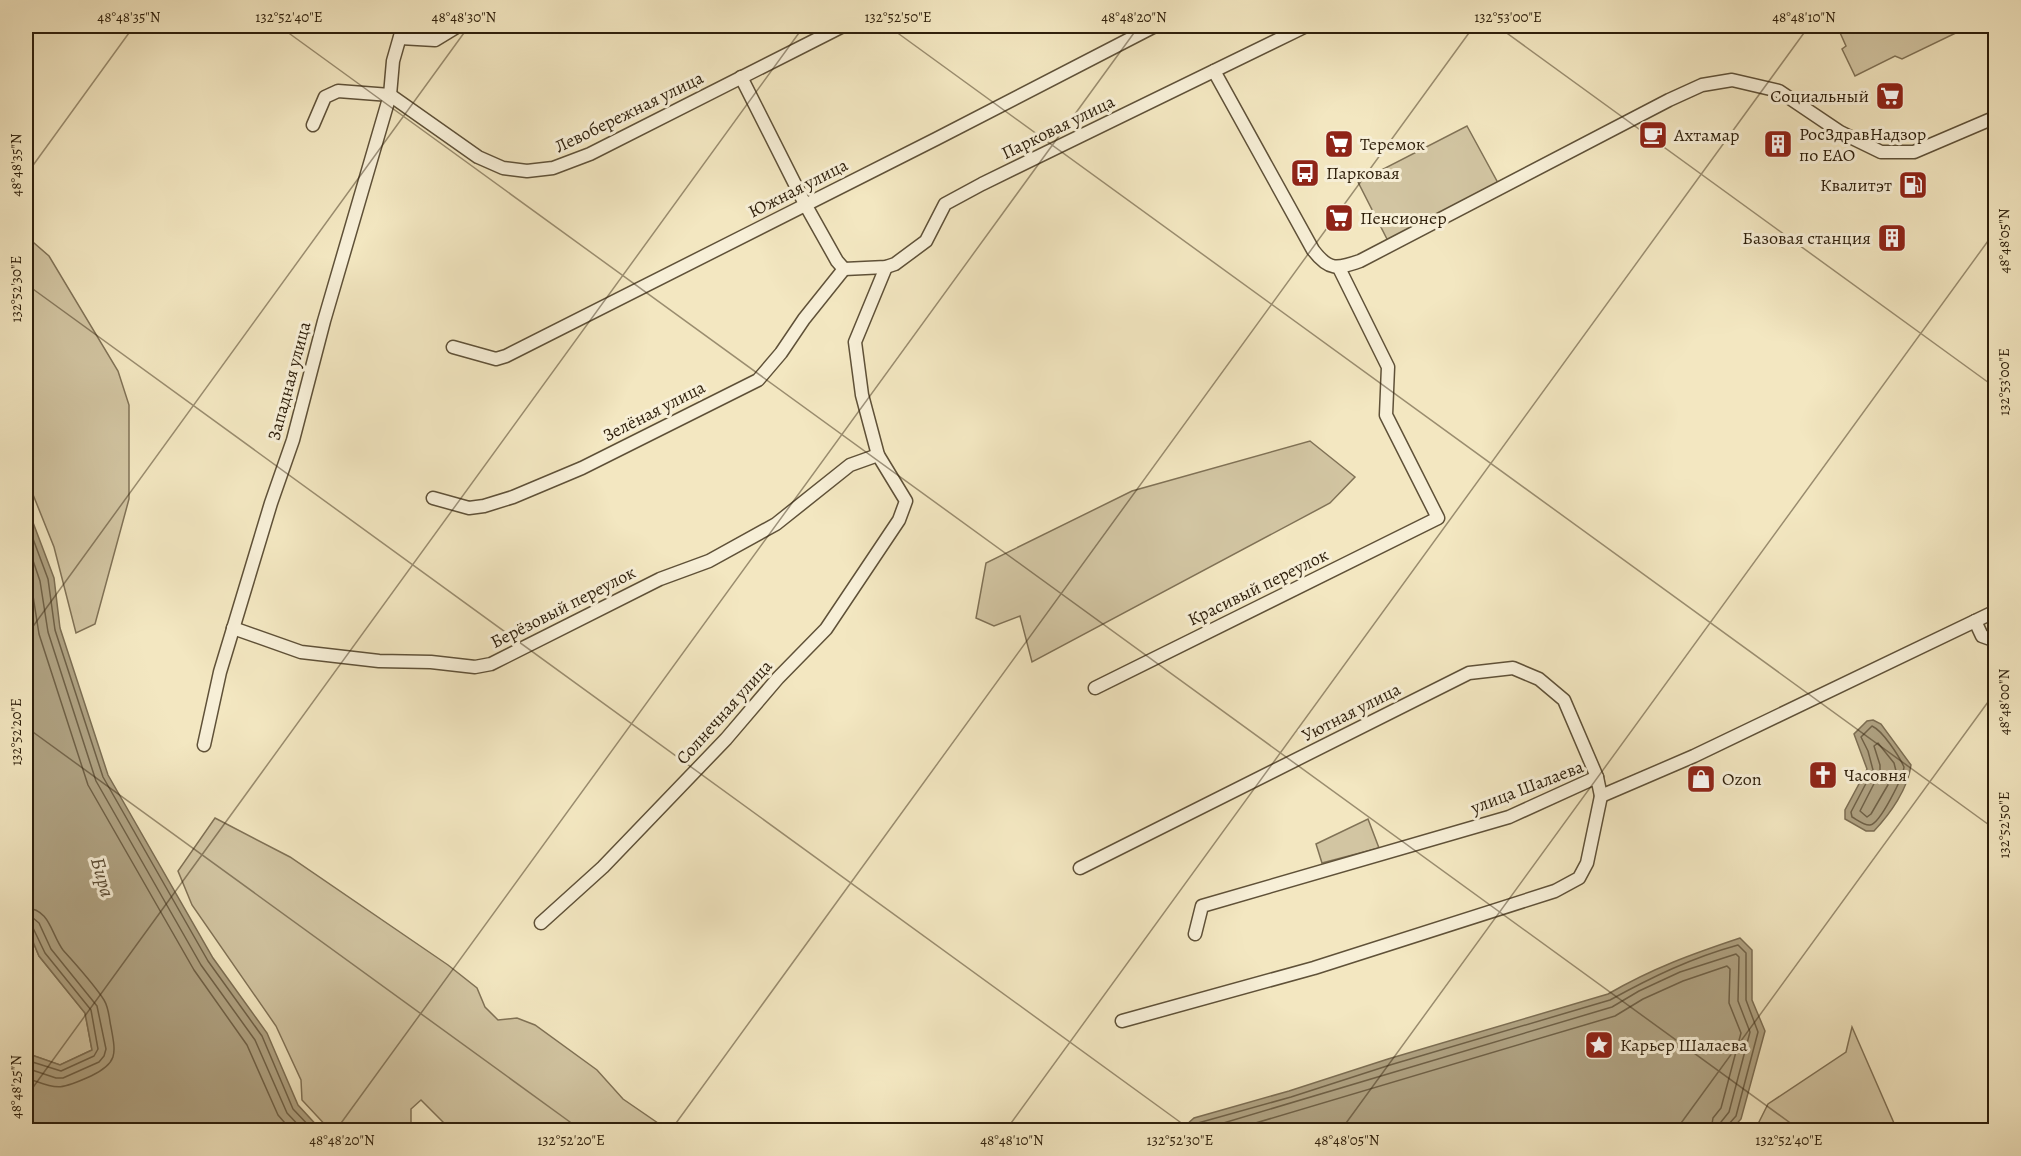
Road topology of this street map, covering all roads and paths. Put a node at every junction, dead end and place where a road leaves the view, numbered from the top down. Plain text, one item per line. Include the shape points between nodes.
1 (458, 26) edge
2 (843, 26) edge
3 (1155, 26) edge
4 (1306, 26) edge
5 (402, 32) edge
6 (1214, 71) junction
7 (741, 77) junction
8 (390, 96) junction
9 (1995, 117) edge
10 (313, 125) dead end
11 (805, 204) junction
12 (886, 267) junction
13 (1339, 268) junction
14 (843, 269) junction
15 (453, 347) dead end
16 (878, 455) junction
17 (433, 498) dead end
18 (1995, 611) edge
19 (1975, 621) junction
20 (233, 628) junction
21 (1995, 641) edge
22 (1095, 688) dead end
23 (204, 745) dead end
24 (1596, 777) junction
25 (1601, 796) junction
26 (1080, 868) dead end
27 (541, 923) dead end
28 (1195, 934) dead end
29 (1122, 1021) dead end

1 - 5 street via 435,40
2 - 7 street, Левобережная улица
3 - 11 street, Южная улица
4 - 6 street, Парковая улица
5 - 8 street, Западная улица via 393,61
6 - 12 street, Парковая улица via 945,204 926,241
6 - 13 street via 1313,250 1322,262
7 - 8 street, Левобережная улица via 590,154 553,168 528,171 503,168 478,157
7 - 11 street
8 - 10 street, Левобережная улица via 338,91 325,97
8 - 20 street, Западная улица via 293,440
9 - 13 street via 1914,152 1881,152 1840,132 1779,91 1732,80 1702,85 1360,261
11 - 14 street
11 - 15 street, Южная улица via 506,356 496,359
12 - 14 street, Парковая улица
12 - 16 street via 855,342 862,394
13 - 22 street, Красивый переулок via 1388,367 1386,415 1438,518
14 - 17 street, Зелёная улица via 758,380 582,468 513,497 469,508
16 - 20 street, Берёзовый переулок via 850,465 776,524 709,561 660,579 491,664 475,667 379,661 301,652
16 - 27 street, Солнечная улица via 906,501 899,520 826,629 612,859
18 - 19 street, улица Шалаева
19 - 21 street via 1982,636
19 - 25 street, улица Шалаева
20 - 23 street, Западная улица
24 - 25 street, улица Шалаева
24 - 26 street, Уютная улица via 1564,700 1539,679 1513,668 1469,674
24 - 28 street, улица Шалаева via 1509,817 1202,906
25 - 29 street via 1587,863 1579,878 1555,891 1314,968

